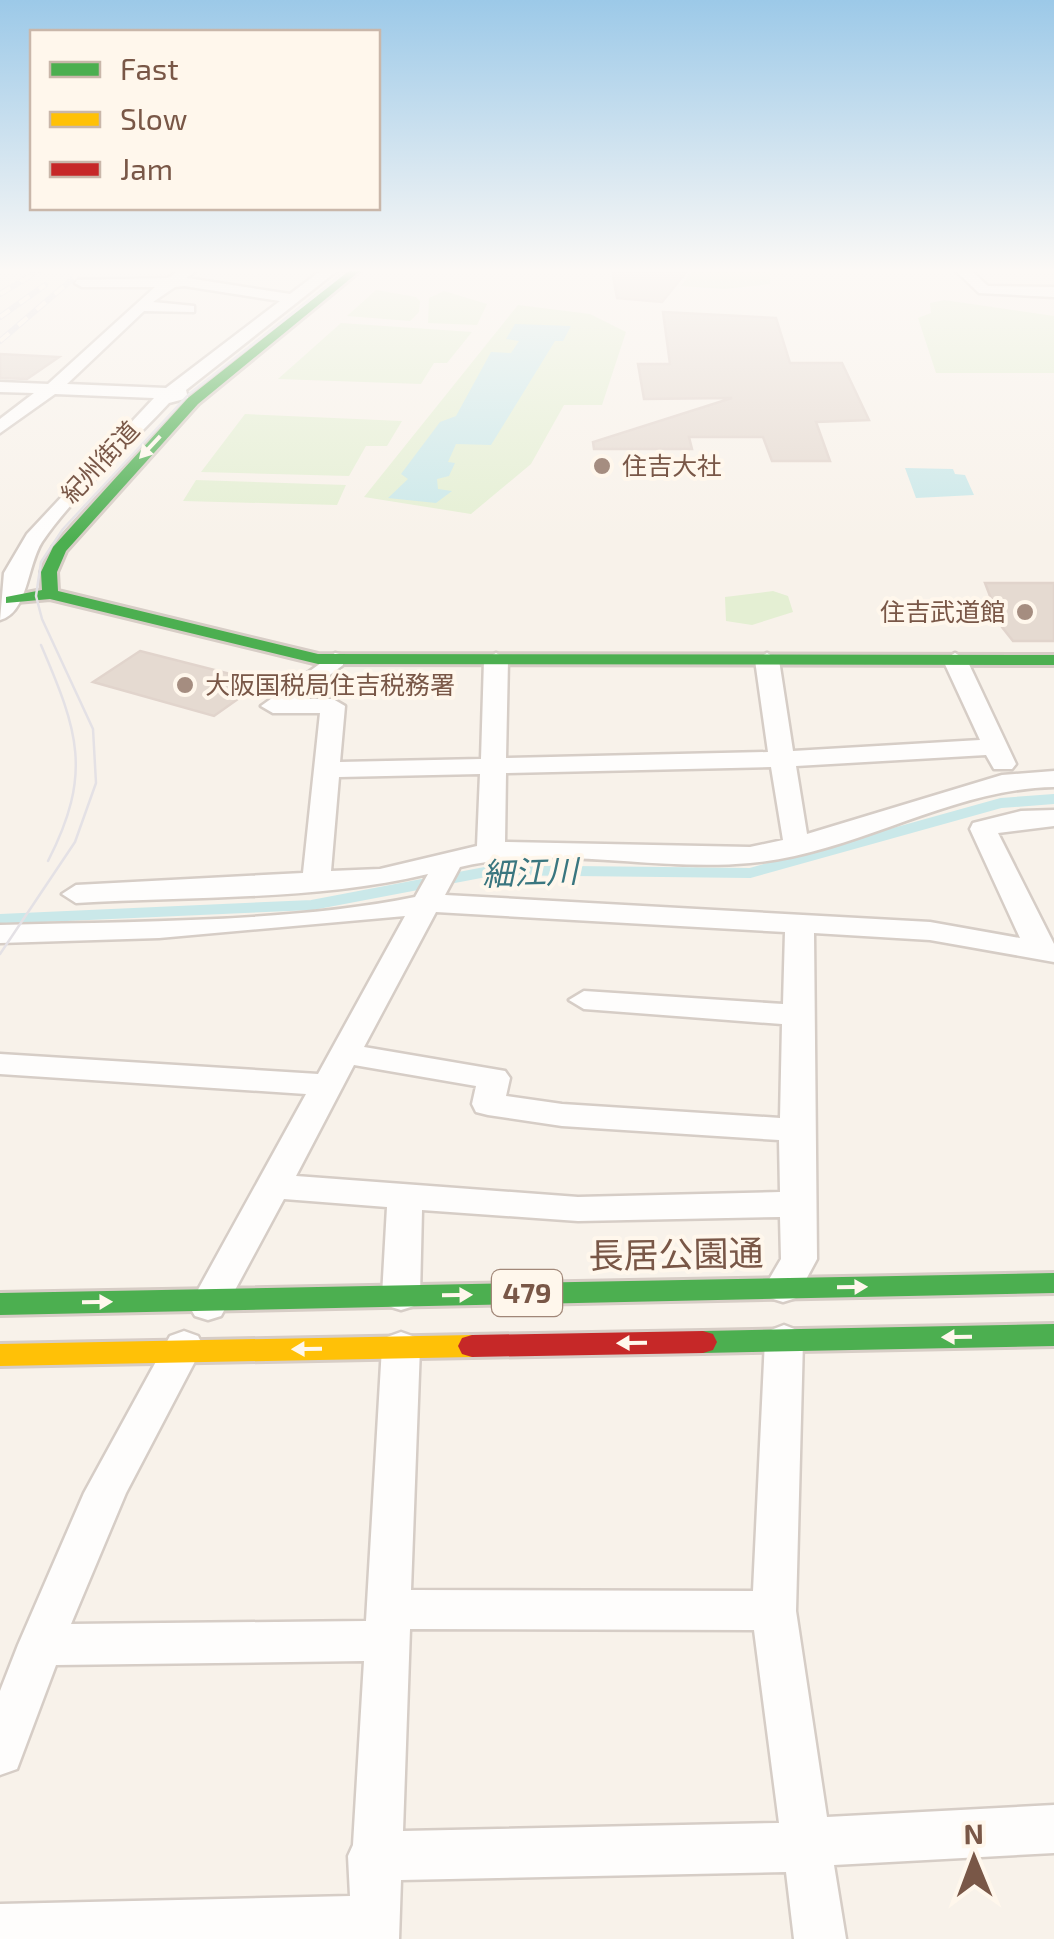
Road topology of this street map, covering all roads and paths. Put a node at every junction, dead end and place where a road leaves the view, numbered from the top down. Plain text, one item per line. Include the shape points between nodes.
1 (83, 360) edge
2 (213, 360) edge
3 (243, 360) edge
4 (0, 387) edge
5 (53, 388) junction
6 (170, 393) junction
7 (199, 396) junction
8 (0, 428) edge
9 (50, 594) junction
10 (6, 606) edge
11 (334, 660) junction
12 (496, 660) junction
13 (766, 660) junction
14 (955, 660) junction
15 (1054, 660) edge
16 (995, 747) junction
17 (780, 759) junction
18 (493, 765) junction
19 (327, 770) junction
20 (1054, 779) edge
21 (1011, 780) junction
22 (1054, 818) edge
23 (794, 836) dead end
24 (491, 851) junction
25 (449, 860) junction
26 (316, 882) junction
27 (76, 894) dead end
28 (427, 902) junction
29 (800, 922) junction
30 (0, 934) edge
31 (1047, 951) edge
32 (584, 1000) dead end
33 (796, 1015) junction
34 (348, 1054) junction
35 (0, 1064) edge
36 (331, 1085) junction
37 (796, 1130) junction
38 (274, 1186) junction
39 (405, 1195) junction
40 (798, 1204) junction
41 (1054, 1284) edge
42 (783, 1288) junction
43 (400, 1296) junction
44 (212, 1299) junction
45 (0, 1304) edge
46 (1054, 1336) edge
47 (784, 1340) junction
48 (400, 1347) junction
49 (180, 1352) junction
50 (0, 1356) edge
51 (774, 1611) junction
52 (388, 1625) junction
53 (40, 1644) junction
54 (0, 1752) edge
55 (1054, 1830) edge
56 (807, 1844) junction
57 (374, 1856) junction
58 (0, 1930) edge
59 (373, 1930) edge
60 (820, 1939) edge

1 - 5 street
2 - 6 street, 紀州街道
3 - 7 main road, 紀州街道
4 - 5 street
5 - 6 street
5 - 8 street
6 - 7 street
6 - 10 street, 紀州街道 via 34,538
7 -> 9 main road, 紀州街道 via 59,550 49,572
9 - 10 main road
9 - 11 main road
11 - 12 main road
11 - 19 street via 273,706 334,706
12 - 13 main road
12 - 18 street
13 - 14 main road
13 - 17 street
14 - 15 main road
14 - 16 street
16 - 17 street
16 - 21 street
17 - 18 street
17 - 23 street
18 - 19 street
18 - 24 street
19 - 26 street
20 - 21 street
21 - 24 street via 750,855
22 - 31 street via 1021,818 983,829
24 - 25 street
25 - 26 street via 380,877
25 - 28 street
26 - 27 street
28 - 29 street
28 - 30 street via 318,918
28 - 34 street
29 - 31 street via 952,933
29 - 33 street
32 - 33 street
33 - 37 street
34 - 36 street
34 - 37 street via 494,1078 488,1104
35 - 36 street
36 - 38 street
37 - 40 street
38 - 39 street
38 - 44 street
39 - 40 street via 578,1208
39 - 43 street
40 - 42 street via 800,1259
42 -> 41 main road, 長居公園通 / 479
43 -> 42 main road, 長居公園通 / 479
43 - 44 main road, 長居公園通 / 479
45 -> 44 main road, 長居公園通 / 479
44 - 49 street
46 -> 47 main road, 479
47 -> 48 main road, 479
47 - 51 street
48 -> 49 main road, 479
48 - 52 street
49 - 50 main road, 479
49 - 53 street
51 - 52 street
51 - 56 street
52 - 53 street
52 - 57 street
53 - 54 street
55 - 56 street
56 - 57 street
56 - 60 street
57 - 59 street
58 - 59 street

